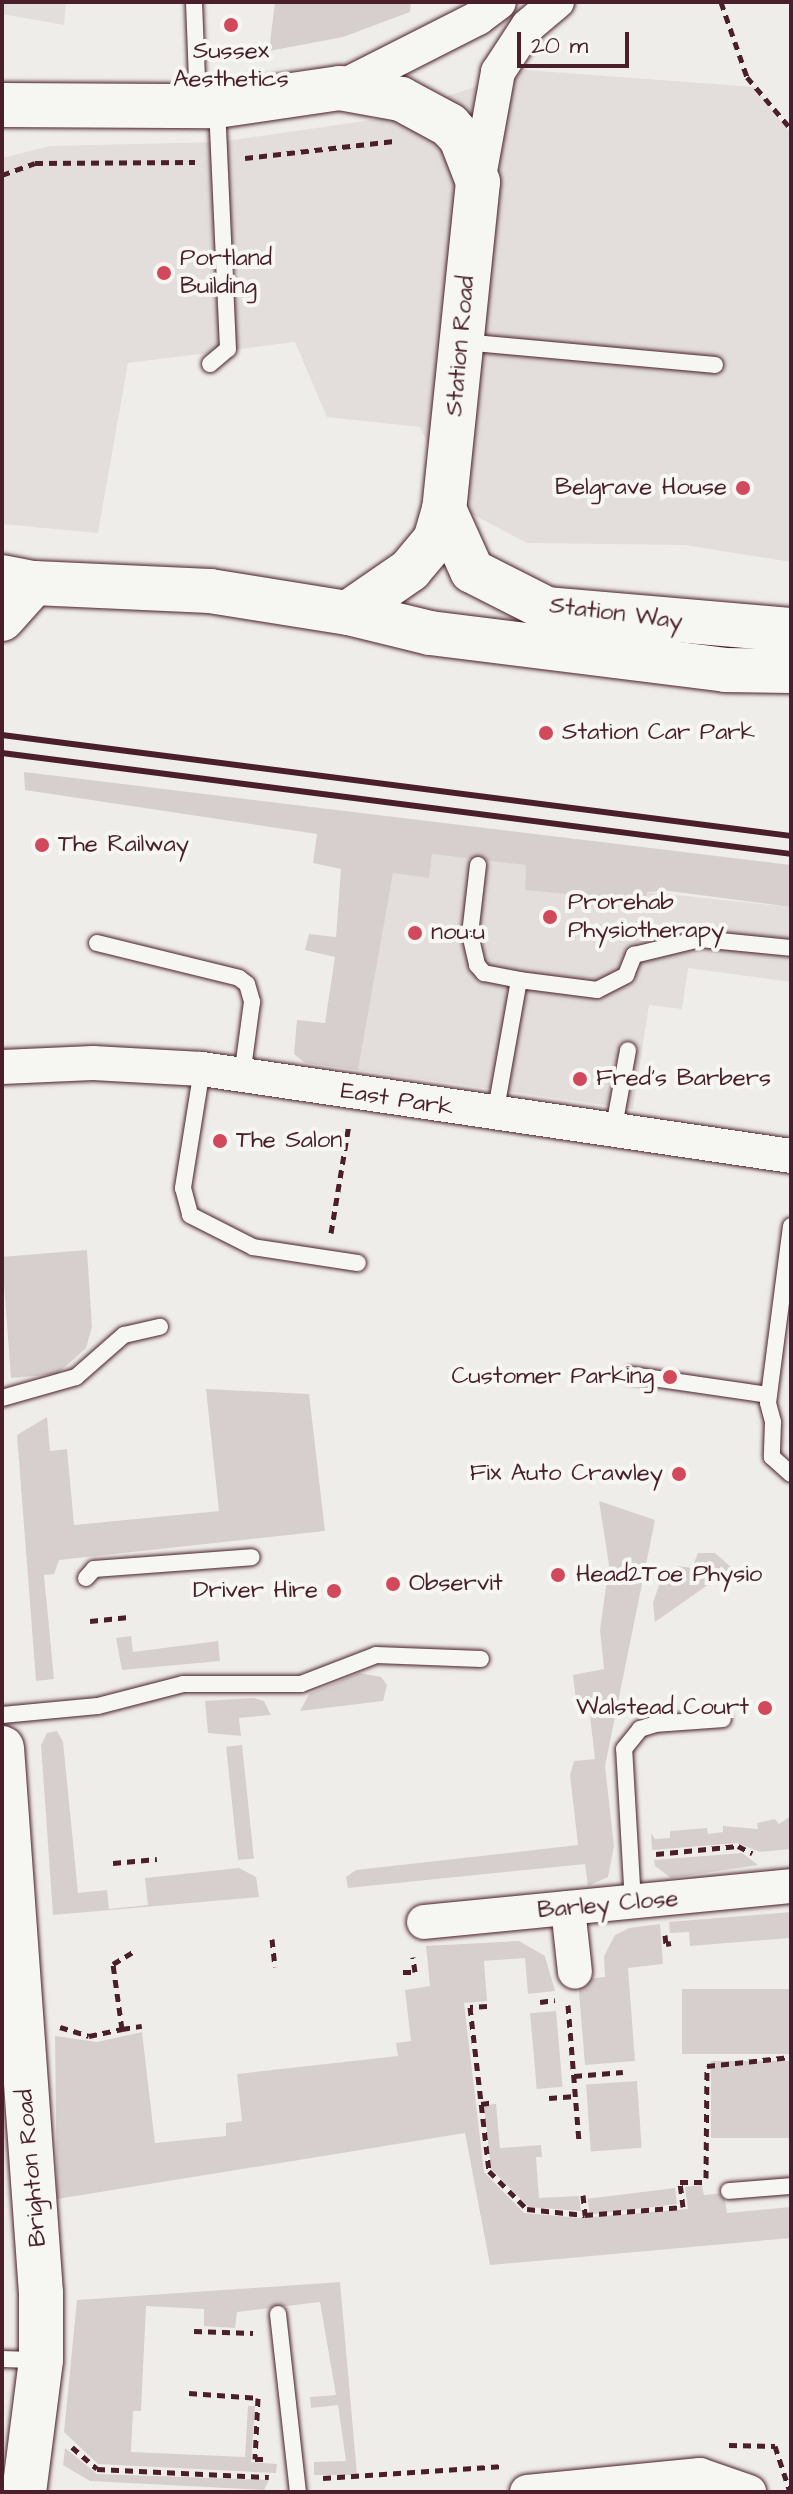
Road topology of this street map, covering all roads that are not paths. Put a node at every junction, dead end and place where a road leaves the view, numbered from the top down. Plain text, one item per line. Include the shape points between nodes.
1 (194, 2) edge
2 (499, 2) edge
3 (557, 2) edge
4 (340, 88) junction
5 (208, 107) junction
6 (9, 111) edge
7 (478, 182) junction
8 (463, 342) junction
9 (210, 364) dead end
10 (715, 365) dead end
11 (444, 509) junction
12 (18, 580) edge
13 (348, 613) junction
14 (2, 619) edge
15 (791, 630) edge
16 (791, 671) edge
17 (478, 865) dead end
18 (97, 943) dead end
19 (791, 948) edge
20 (519, 980) junction
21 (628, 1050) dead end
22 (2, 1067) edge
23 (202, 1069) junction
24 (242, 1076) junction
25 (495, 1115) junction
26 (613, 1132) junction
27 (791, 1156) edge
28 (791, 1226) edge
29 (358, 1263) dead end
30 (160, 1327) dead end
31 (632, 1375) dead end
32 (769, 1395) junction
33 (2, 1398) edge
34 (791, 1474) edge
35 (252, 1557) dead end
36 (86, 1578) dead end
37 (481, 1659) dead end
38 (2, 1715) edge
39 (723, 1719) dead end
40 (2, 1748) edge
41 (6, 1885) edge
42 (791, 1886) edge
43 (633, 1903) junction
44 (568, 1908) junction
45 (424, 1922) dead end
46 (575, 1972) road end
47 (16, 2133) edge
48 (791, 2186) edge
49 (729, 2191) road end
50 (278, 2314) dead end
51 (22, 2359) edge
52 (520, 2478) edge
53 (298, 2485) edge
54 (24, 2492) edge
55 (37, 2492) edge
56 (749, 2492) edge

1 - 5 lane
2 - 4 street via 478,18
3 - 7 street via 528,26 498,72
4 - 5 main road
4 - 7 main road via 387,93 449,125 466,146
5 - 6 main road
5 - 9 lane via 219,161 228,349
7 - 8 main road, Station Road
8 - 10 lane
8 - 11 main road, Station Road
11 - 13 main road via 435,540 410,570
11 - 15 main road, Station Way via 472,571 547,609
12 - 13 main road, Station Way via 210,591
12 - 14 main road
13 - 16 main road, Station Way via 430,633 725,670
17 - 20 lane via 470,934 477,965 484,973
18 - 24 lane via 247,984 252,1002
19 - 20 lane via 700,939 634,955 626,975 597,990
20 - 25 lane
21 - 26 lane
22 - 23 street, East Park via 93,1063
23 - 24 street, East Park
23 - 29 lane via 183,1188 190,1215 253,1247
24 - 25 street, East Park
25 - 26 street, East Park
26 - 27 street, East Park
28 - 32 lane
30 - 33 lane via 124,1335 76,1377
31 - 32 lane
32 - 34 lane via 772,1457
35 - 36 lane via 94,1569
37 - 38 lane via 376,1655 292,1685 201,1682 98,1706
39 - 43 lane via 655,1724 630,1737 621,1767
40 - 41 main road, Brighton Road
41 - 47 main road, Brighton Road
42 - 43 street, Barley Close
43 - 44 street, Barley Close
44 - 45 street, Barley Close
44 - 46 street
47 - 51 main road, Brighton Road
48 - 49 lane
50 - 53 lane
51 - 54 main road, Brighton Road via 34,2420
52 - 56 street via 700,2475
54 - 55 street

